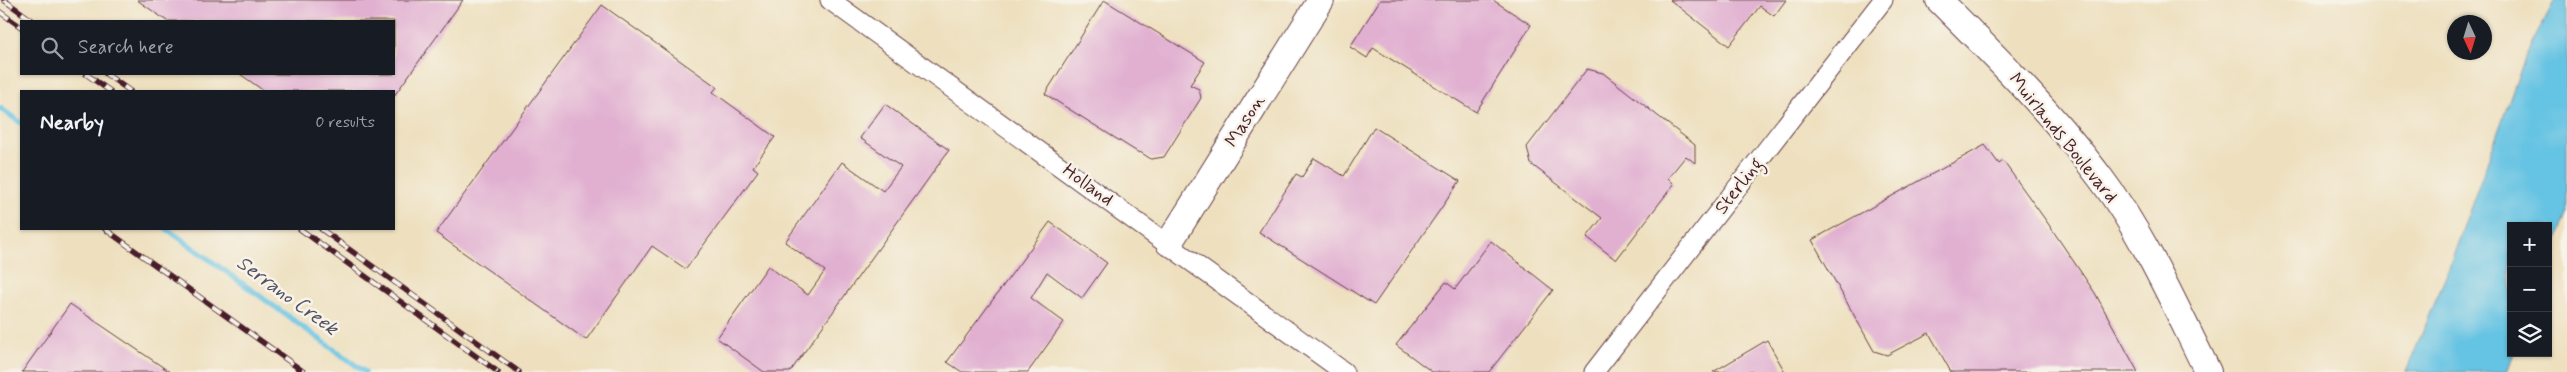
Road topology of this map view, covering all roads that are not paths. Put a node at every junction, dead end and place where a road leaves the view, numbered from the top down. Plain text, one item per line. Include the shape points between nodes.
1 (830, 0) edge
2 (1321, 0) edge
3 (1883, 0) edge
4 (1939, 0) edge
5 (1169, 243) junction
6 (1344, 372) edge
7 (1594, 372) edge
8 (2208, 372) edge

1 - 5 street, Holland
2 - 5 main road, Mason
3 - 7 street, Sterling
4 - 8 main road, Muirlands Boulevard via 2015,78 2102,180 2154,264
5 - 6 street, Holland

